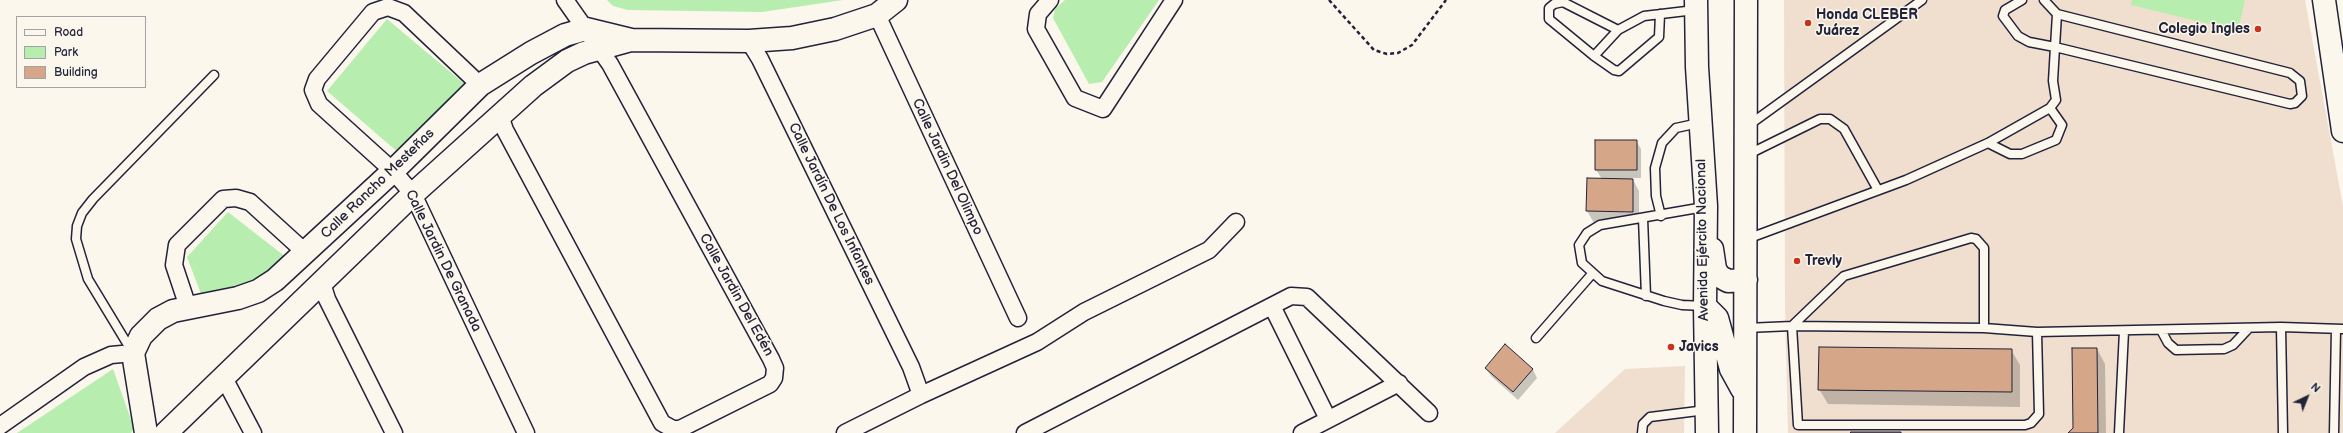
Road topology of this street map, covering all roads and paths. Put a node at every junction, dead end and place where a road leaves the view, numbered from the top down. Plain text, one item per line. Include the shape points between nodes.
1 (565, 0) edge
2 (896, 0) edge
3 (1050, 0) edge
4 (1174, 0) edge
5 (1329, 0) edge
6 (1446, 0) edge
7 (1746, 0) edge
8 (1922, 0) edge
9 (2022, 0) edge
10 (2044, 0) edge
11 (2324, 0) edge
12 (1696, 5) edge
13 (1660, 14) junction
14 (2057, 14) junction
15 (877, 15) junction
16 (586, 29) junction
17 (1618, 30) junction
18 (631, 40) junction
19 (749, 42) junction
20 (2055, 47) junction
21 (600, 50) junction
22 (1594, 56) junction
23 (214, 75) dead end
24 (480, 85) junction
25 (2050, 108) junction
26 (500, 116) junction
27 (1700, 122) junction
28 (1745, 128) junction
29 (2343, 131) edge
30 (1988, 143) junction
31 (1744, 157) junction
32 (393, 171) junction
33 (1878, 190) junction
34 (413, 194) junction
35 (1706, 206) junction
36 (1661, 216) junction
37 (1643, 218) junction
38 (1236, 222) dead end
39 (1746, 239) junction
40 (306, 253) junction
41 (1592, 274) junction
42 (1746, 280) junction
43 (322, 283) junction
44 (1646, 296) junction
45 (1272, 306) junction
46 (1705, 306) junction
47 (188, 307) junction
48 (1018, 318) dead end
49 (1792, 326) junction
50 (2281, 327) junction
51 (1745, 328) junction
52 (1984, 328) junction
53 (2249, 328) junction
54 (2340, 329) edge
55 (2161, 330) junction
56 (2124, 331) junction
57 (2037, 332) junction
58 (1536, 338) dead end
59 (133, 353) junction
60 (223, 376) junction
61 (1399, 383) junction
62 (921, 395) junction
63 (1745, 395) junction
64 (1706, 410) junction
65 (1429, 413) dead end
66 (1328, 420) junction
67 (0, 426) edge
68 (1798, 429) edge
69 (146, 433) edge
70 (166, 433) edge
71 (253, 433) edge
72 (394, 433) edge
73 (526, 433) edge
74 (845, 433) edge
75 (1025, 433) edge
76 (1302, 433) edge
77 (1642, 433) edge
78 (1707, 433) edge
79 (1745, 433) edge
80 (2119, 433) edge
81 (2283, 433) edge
82 (2334, 433) edge

1 - 16 street
2 - 15 street, Calle Rancho Mesteñas
3 - 4 street via 1038,14 1036,29 1075,98 1103,109
5 - 6 path via 1374,50 1387,54 1398,53 1412,45
7 - 28 street
8 - 28 lane
9 - 20 lane via 2003,12 2004,20 2023,40
10 - 14 lane
11 - 29 street
12 - 13 lane
12 - 27 street, Avenida Ejército Nacional
13 - 17 lane via 1644,16
13 - 22 lane via 1659,37 1619,71
14 - 20 lane
14 - 20 lane via 2290,73 2300,81 2302,96 2290,104
15 - 19 street, Calle Rancho Mesteñas via 835,29 792,38
15 - 48 street, Calle Jardin Del Olimpo
16 - 18 street, Calle Rancho Mesteñas
16 - 21 street
16 - 24 street, Calle Rancho Mesteñas via 565,35
17 - 22 lane
17 - 22 lane via 1562,2 1549,8 1549,19
18 - 19 street, Calle Rancho Mesteñas
18 - 21 street, Calle Rancho Mesteñas
19 - 62 street, Calle Jardín De Los Infantes via 911,367
20 - 25 lane via 2056,100
21 - 26 street, Calle Rancho Mesteñas via 584,53 567,61 532,86
21 - 26 street, Calle Jardin Del Edén via 771,359 775,368 774,378 764,388 680,429 662,423
23 - 59 lane via 92,199 77,226 76,239 88,280
24 - 32 street, Calle Rancho Mesteñas
24 - 32 street, Calle Jardin De Granada via 404,13 388,7 373,12 317,79 313,90 319,104
25 - 30 lane
25 - 30 lane via 2062,125 2056,140 2022,154 2010,154
26 - 34 street, Calle Rancho Mesteñas
27 - 35 street, Avenida Ejército Nacional
27 - 36 lane via 1676,128 1662,143 1655,168 1656,196
28 - 31 street
30 - 33 lane
31 - 33 lane via 1820,119 1830,119 1844,129
31 - 39 street
32 - 34 street, Calle Jardin De Granada
32 - 40 street, Calle Rancho Mesteñas
33 - 39 lane
34 - 43 street, Calle Rancho Mesteñas
34 - 73 street, Calle Jardin De Granada
35 - 36 lane
35 - 42 street via 1714,269 1719,276 1728,281
35 - 46 street, Avenida Ejército Nacional
36 - 37 lane
37 - 41 lane via 1600,225 1587,233 1579,245 1582,263
37 - 44 lane
38 - 62 street via 1209,250 1084,312 1037,342
39 - 42 street
40 - 47 street, Calle Rancho Mesteñas via 258,292
40 - 47 street via 250,202 236,198 223,199 177,245 174,265
41 - 44 lane via 1602,281
41 - 58 lane
42 - 51 street
43 - 60 street, Calle Rancho Mesteñas
43 - 72 street via 327,299
44 - 46 lane via 1682,305
45 - 61 street via 1291,296 1307,297
45 - 66 street
45 - 75 street
46 - 63 street via 1717,318 1731,369
46 - 64 street, Avenida Ejército Nacional
47 - 59 street, Calle Rancho Mesteñas via 158,319 141,336
49 - 51 lane
49 - 52 lane
49 - 52 lane via 1844,276 1971,238 1984,248
49 - 68 lane
50 - 53 lane
50 - 54 lane
50 - 81 lane
51 - 63 street
52 - 57 lane
53 - 55 lane
53 - 55 lane via 2233,345 2224,350 2176,350 2168,343
54 - 82 lane
55 - 56 lane
56 - 57 lane
56 - 80 lane
57 - 68 lane via 2038,414 2031,423
59 - 67 street via 111,355 84,367
59 - 69 street
60 - 70 street, Calle Rancho Mesteñas
60 - 71 street
61 - 65 street
61 - 66 street
62 - 74 street
63 - 79 street
64 - 77 lane via 1650,417 1643,424
64 - 78 street, Avenida Ejército Nacional
66 - 76 street

